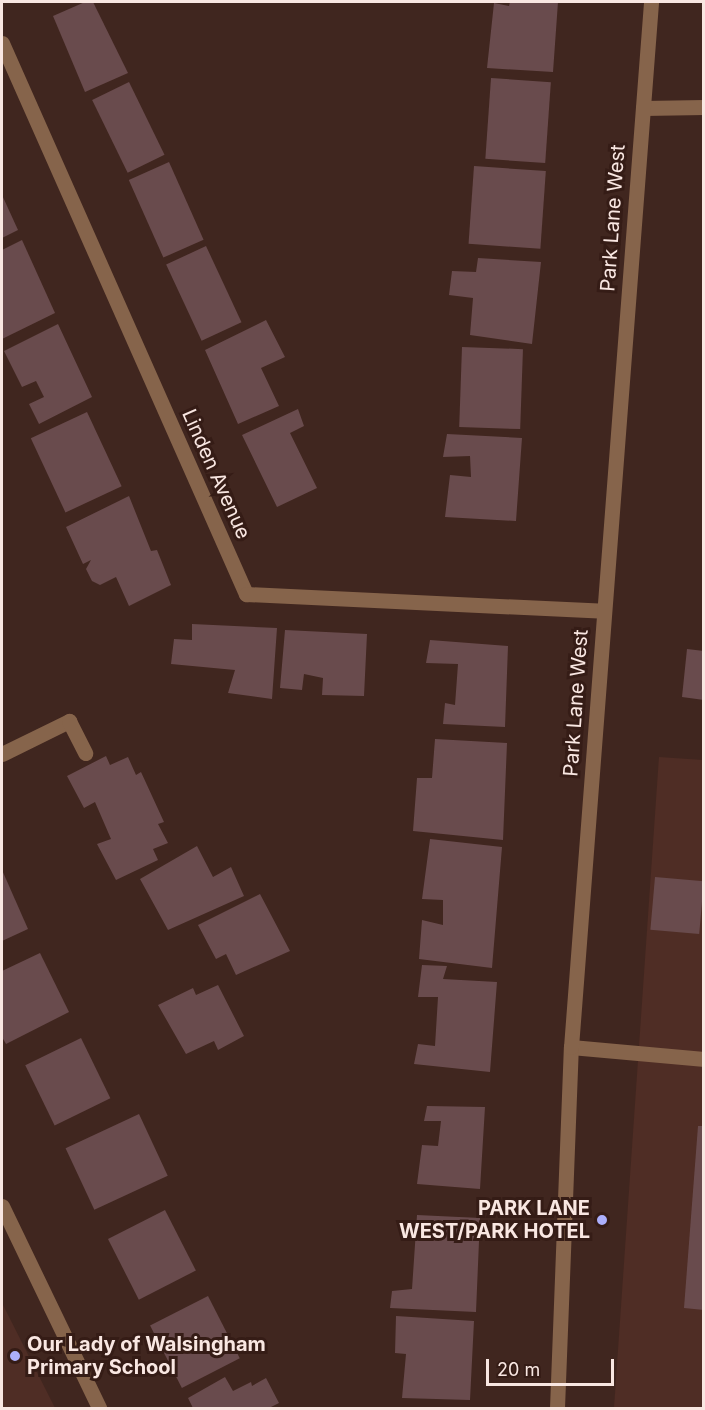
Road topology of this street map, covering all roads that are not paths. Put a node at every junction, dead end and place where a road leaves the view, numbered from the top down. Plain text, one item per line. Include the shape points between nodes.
1 (651, 2) edge
2 (2, 43) edge
3 (704, 107) edge
4 (643, 108) junction
5 (604, 611) junction
6 (85, 753) dead end
7 (2, 754) edge
8 (570, 1047) junction
9 (704, 1059) edge
10 (2, 1206) edge
11 (99, 1408) edge
12 (557, 1408) edge

1 - 4 street, Park Lane West
2 - 5 street, Linden Avenue via 246,594
3 - 4 street
4 - 5 street, Park Lane West
5 - 8 street, Park Lane West
6 - 7 street via 69,721
8 - 9 street
8 - 12 street, Park Lane West
10 - 11 street

